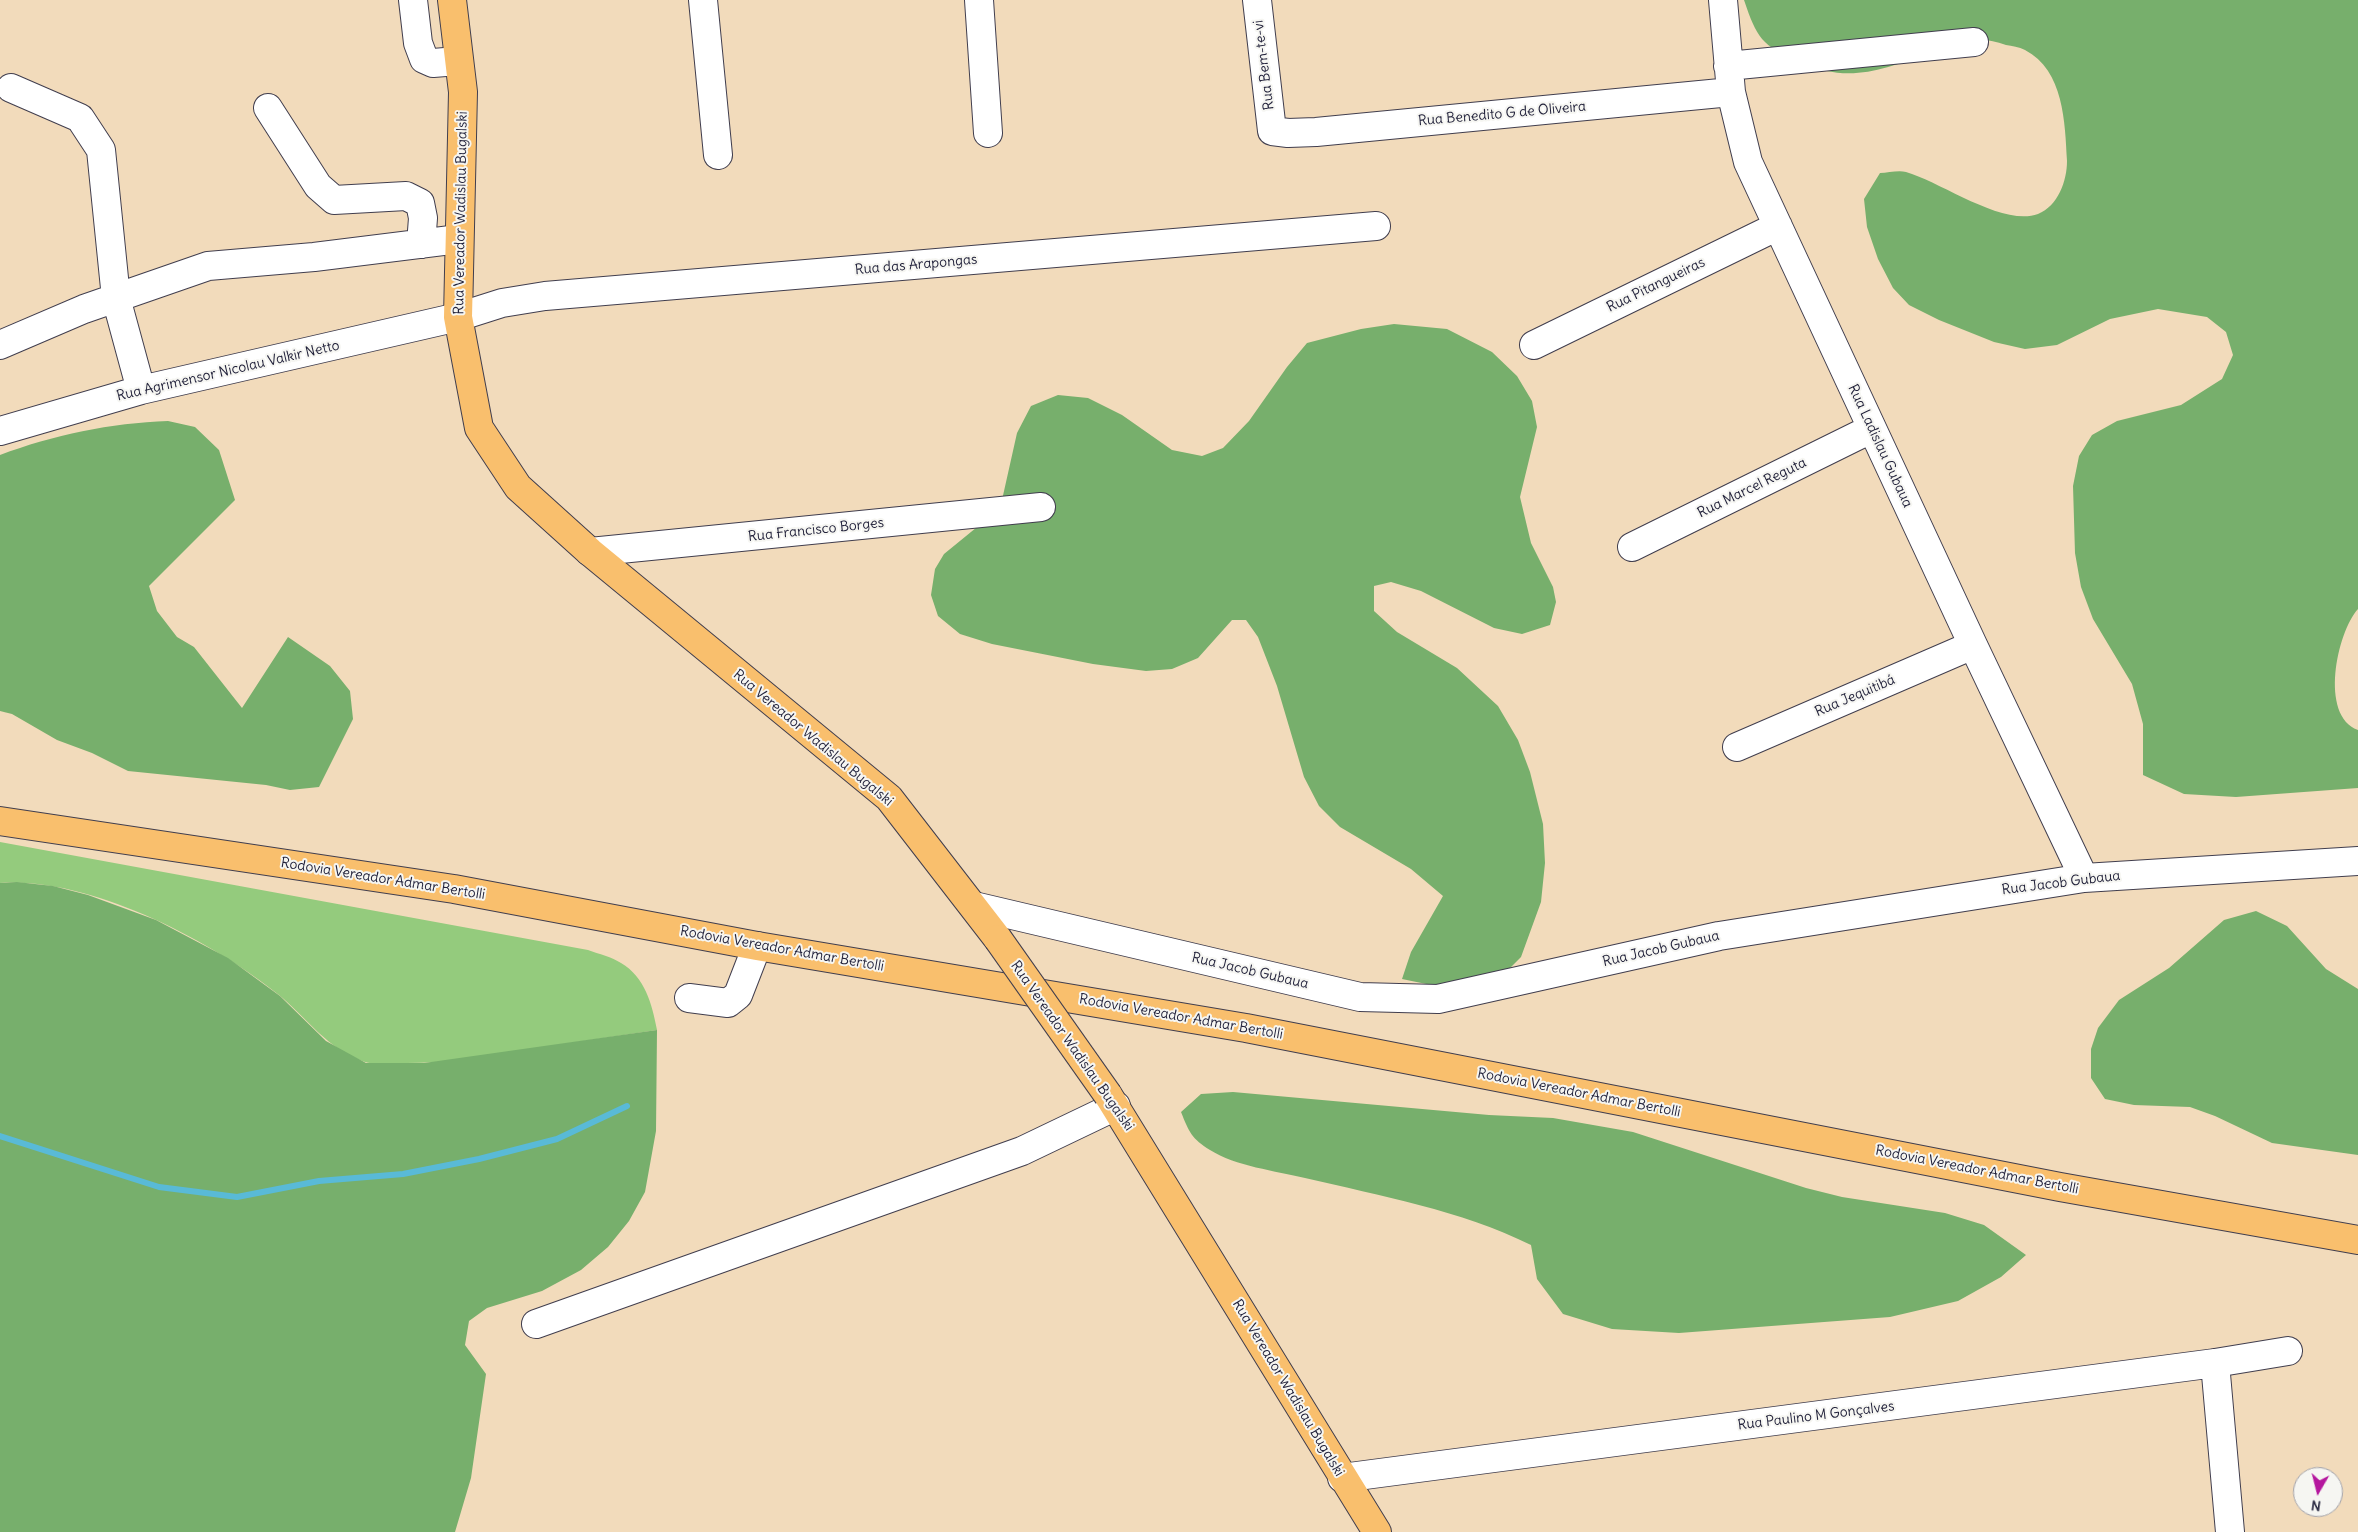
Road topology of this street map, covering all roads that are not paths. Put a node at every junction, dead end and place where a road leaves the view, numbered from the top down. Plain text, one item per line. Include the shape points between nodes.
1 (413, 0) edge
2 (452, 0) edge
3 (703, 0) edge
4 (979, 0) edge
5 (1257, 0) edge
6 (1723, 0) edge
7 (1974, 42) dead end
8 (458, 61) junction
9 (1729, 79) junction
10 (11, 88) dead end
11 (268, 108) dead end
12 (1272, 131) joint
13 (988, 133) dead end
14 (718, 155) dead end
15 (1376, 226) dead end
16 (1778, 226) junction
17 (459, 238) junction
18 (421, 244) junction
19 (116, 298) junction
20 (458, 317) junction
21 (1534, 344) dead end
22 (0, 345) edge
23 (141, 390) junction
24 (1871, 429) junction
25 (0, 431) edge
26 (1042, 508) dead end
27 (1632, 547) dead end
28 (590, 552) junction
29 (1973, 645) junction
30 (1737, 747) dead end
31 (0, 820) edge
32 (2358, 861) edge
33 (2084, 878) junction
34 (974, 906) junction
35 (757, 946) junction
36 (689, 998) dead end
37 (1112, 1100) junction
38 (2358, 1240) edge
39 (536, 1324) dead end
40 (2288, 1351) dead end
41 (2215, 1363) junction
42 (1342, 1478) junction
43 (1377, 1532) edge
44 (2230, 1532) edge

1 - 8 street via 418,43 424,60 434,63
2 - 8 main road, Rua Vereador Wadislau Bugalski
3 - 14 street
4 - 13 street
5 - 12 street, Rua Bem-te-vi
6 - 9 street, Rua Ladislau Gubaua
7 - 9 street, Rua Benedito G de Oliveira
8 - 17 main road, Rua Vereador Wadislau Bugalski via 462,92
9 - 12 street, Rua Benedito G de Oliveira via 1316,132
9 - 16 street, Rua Ladislau Gubaua via 1748,162
10 - 19 street via 80,118 101,150
11 - 18 street via 318,186 334,200 406,196 420,203 423,218
15 - 20 street, Rua das Arapongas via 546,296 502,303
16 - 21 street, Rua Pitangueiras
16 - 24 street, Rua Ladislau Gubaua
17 - 18 street
17 - 20 main road, Rua Vereador Wadislau Bugalski
18 - 19 street via 208,266
19 - 22 street
19 - 23 street
20 - 23 street, Rua Agrimensor Nicolau Valkir Netto
20 - 28 main road, Rua Vereador Wadislau Bugalski via 479,428 518,487
23 - 25 street, Rua Agrimensor Nicolau Valkir Netto
24 - 27 street, Rua Marcel Reguta
24 - 29 street, Rua Ladislau Gubaua
26 - 28 street, Rua Francisco Borges
28 - 34 main road, Rua Vereador Wadislau Bugalski via 889,798
29 - 30 street, Rua Jequitibá
29 - 33 street, Rua Ladislau Gubaua
31 - 35 main road, Rodovia Vereador Admar Bertolli via 454,889
32 - 33 street, Rua Jacob Gubaua
33 - 34 street, Rua Jacob Gubaua via 1719,936 1438,1000 1360,997
34 - 37 main road, Rua Vereador Wadislau Bugalski, bridge
35 - 36 street via 738,996 728,1003
35 - 38 main road, Rodovia Vereador Admar Bertolli via 1246,1028 2060,1187
37 - 39 street via 1022,1151
37 - 42 main road, Rua Vereador Wadislau Bugalski
40 - 41 street, Rua Paulino M Gonçalves
41 - 42 street, Rua Paulino M Gonçalves
41 - 44 street
42 - 43 main road, Rua Vereador Wadislau Bugalski

